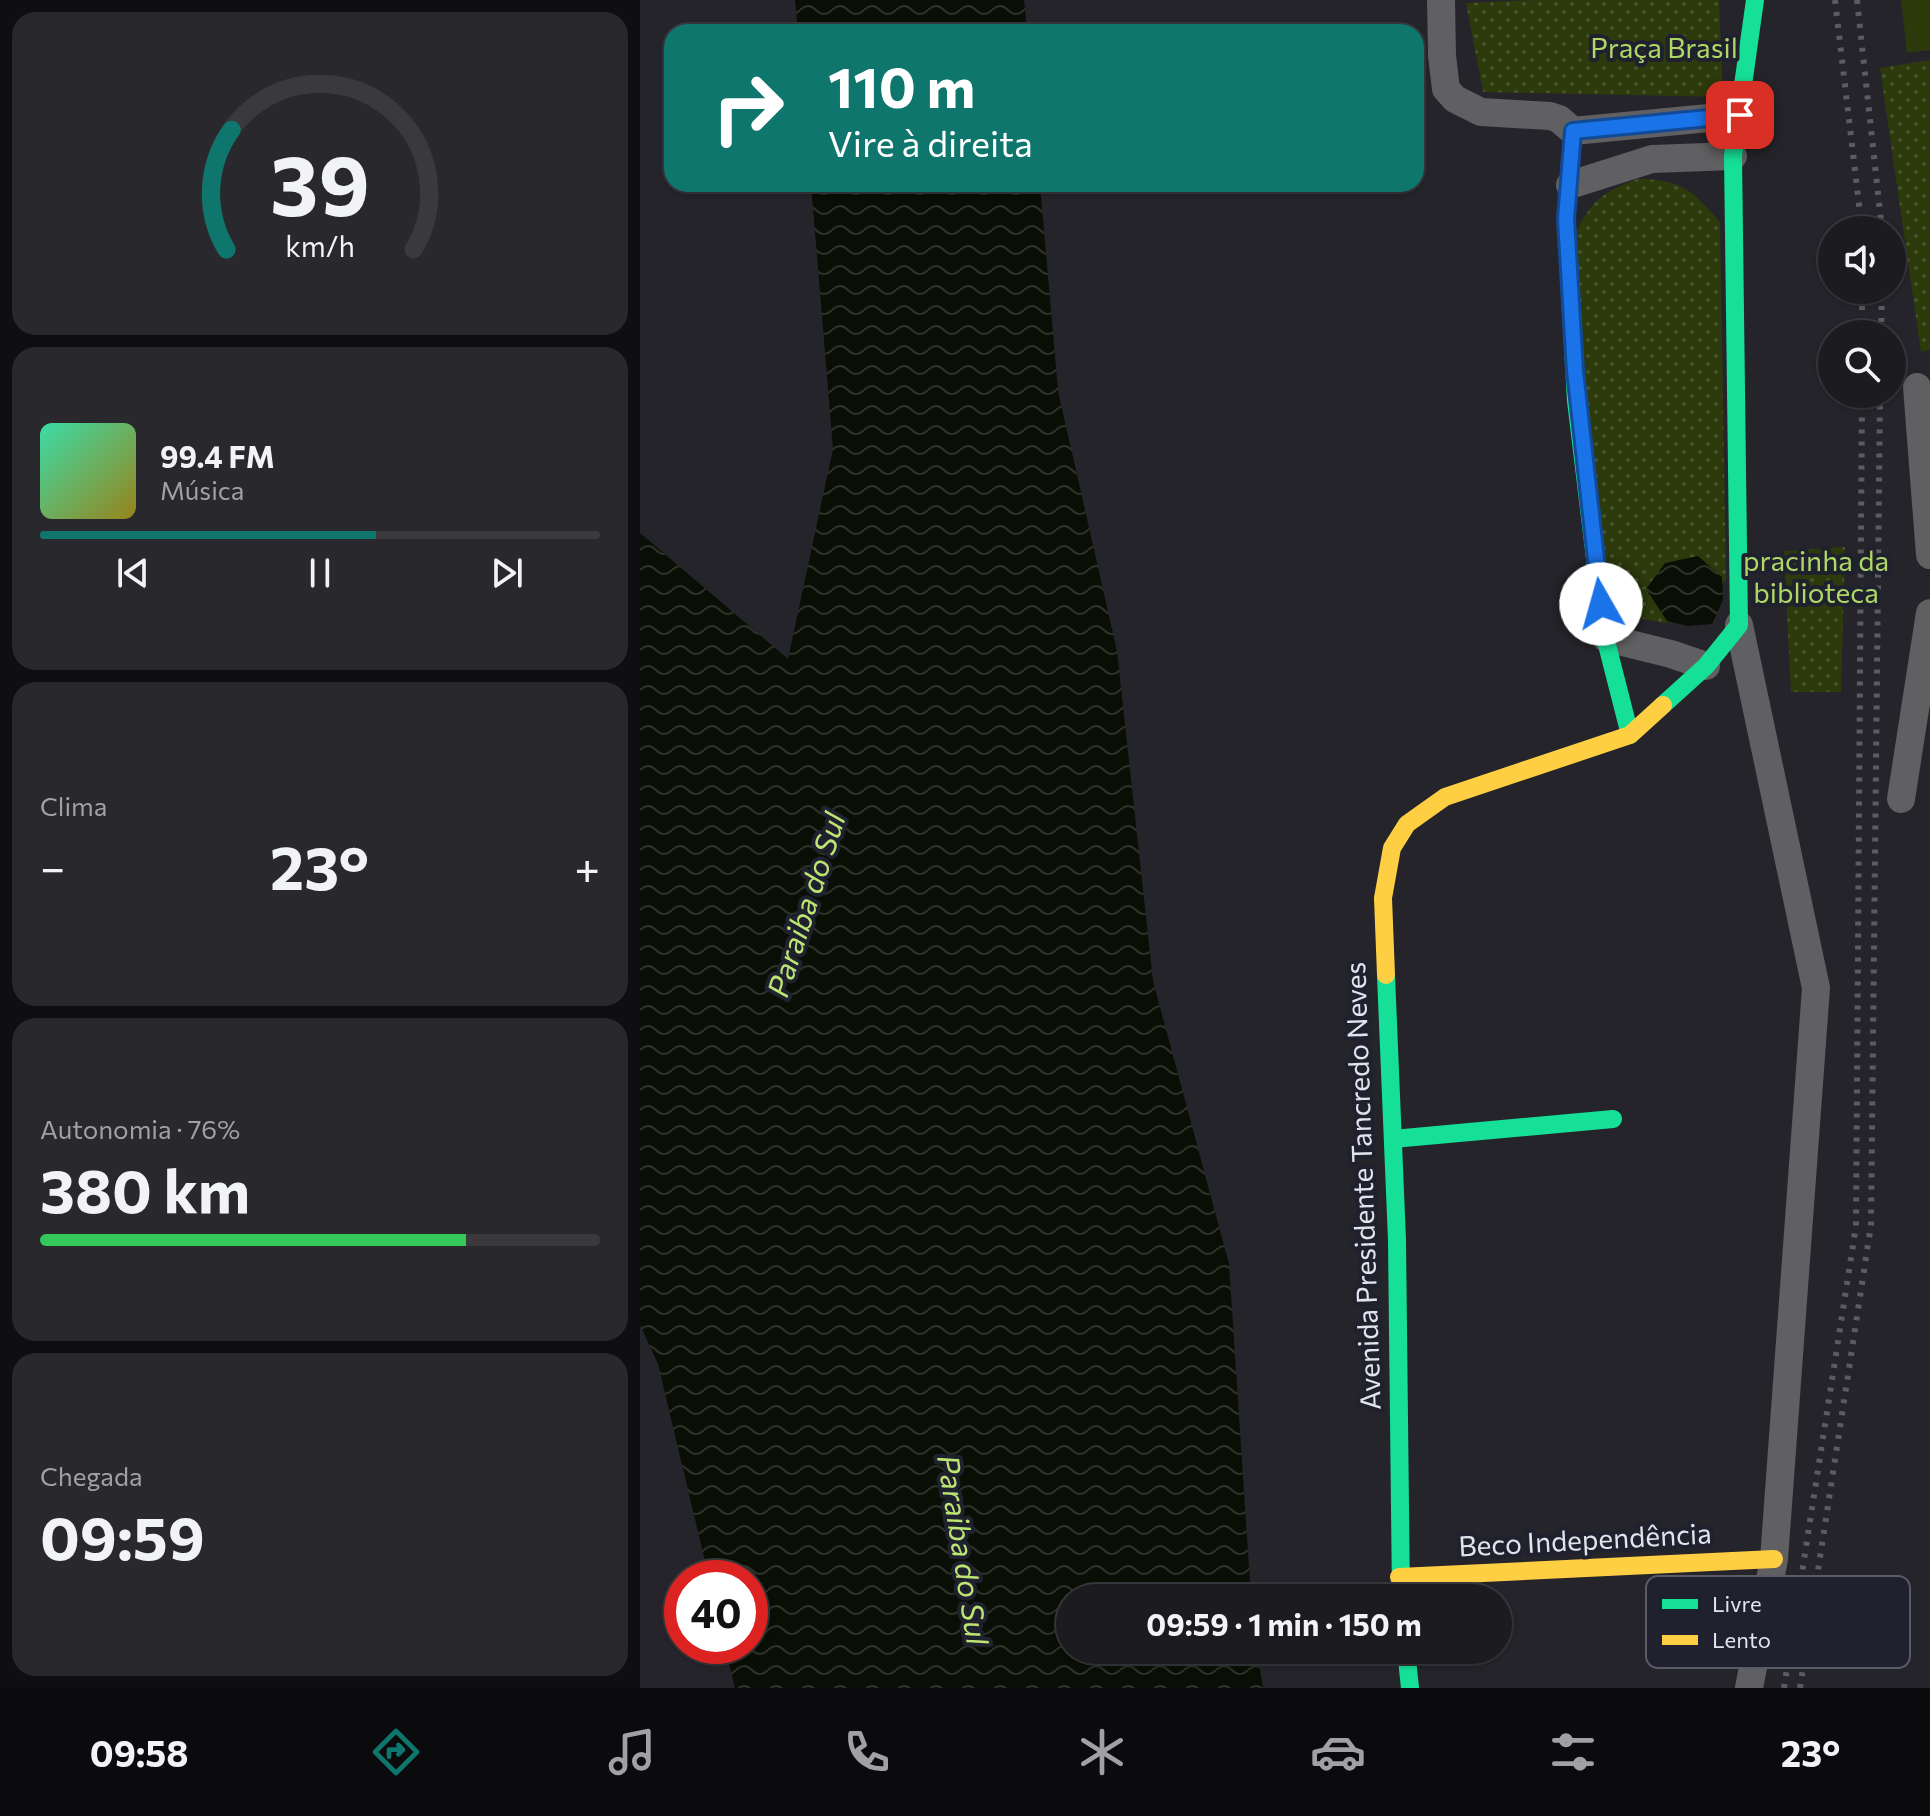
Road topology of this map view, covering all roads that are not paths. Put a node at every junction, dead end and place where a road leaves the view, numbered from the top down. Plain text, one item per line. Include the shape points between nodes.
1 (1441, 0) edge
2 (1755, 0) edge
3 (1740, 115) junction
4 (1573, 131) junction
5 (1733, 156) junction
6 (1570, 185) junction
7 (1917, 387) dead end
8 (1930, 555) edge
9 (1930, 613) edge
10 (1739, 625) junction
11 (1606, 638) junction
12 (1706, 666) junction
13 (1630, 735) junction
14 (1901, 799) dead end
15 (1613, 1119) dead end
16 (1393, 1139) junction
17 (1774, 1559) junction
18 (1771, 1576) edge
19 (1399, 1577) junction
20 (1400, 1584) edge
21 (1407, 1664) edge
22 (1753, 1668) edge
23 (1410, 1688) edge
24 (1749, 1688) edge

1 - 4 street via 1446,89 1455,99 1481,112 1550,116
2 - 3 main road
3 - 4 street
3 - 5 main road
4 - 6 main road
5 - 6 street via 1652,159
5 - 10 main road
6 - 11 main road via 1566,219 1576,401
7 - 8 street
9 - 14 street
10 - 12 main road
10 - 17 street via 1816,988
11 - 12 street
11 - 13 main road
12 - 13 main road
13 - 16 main road, Avenida Presidente Tancredo Neves via 1445,797 1407,824 1392,848 1383,898
15 - 16 main road
16 - 19 main road, Avenida Presidente Tancredo Neves
17 - 18 street
17 - 19 main road, Beco Independência
19 - 20 main road, Avenida Presidente Tancredo Neves
21 - 23 main road
22 - 24 street

